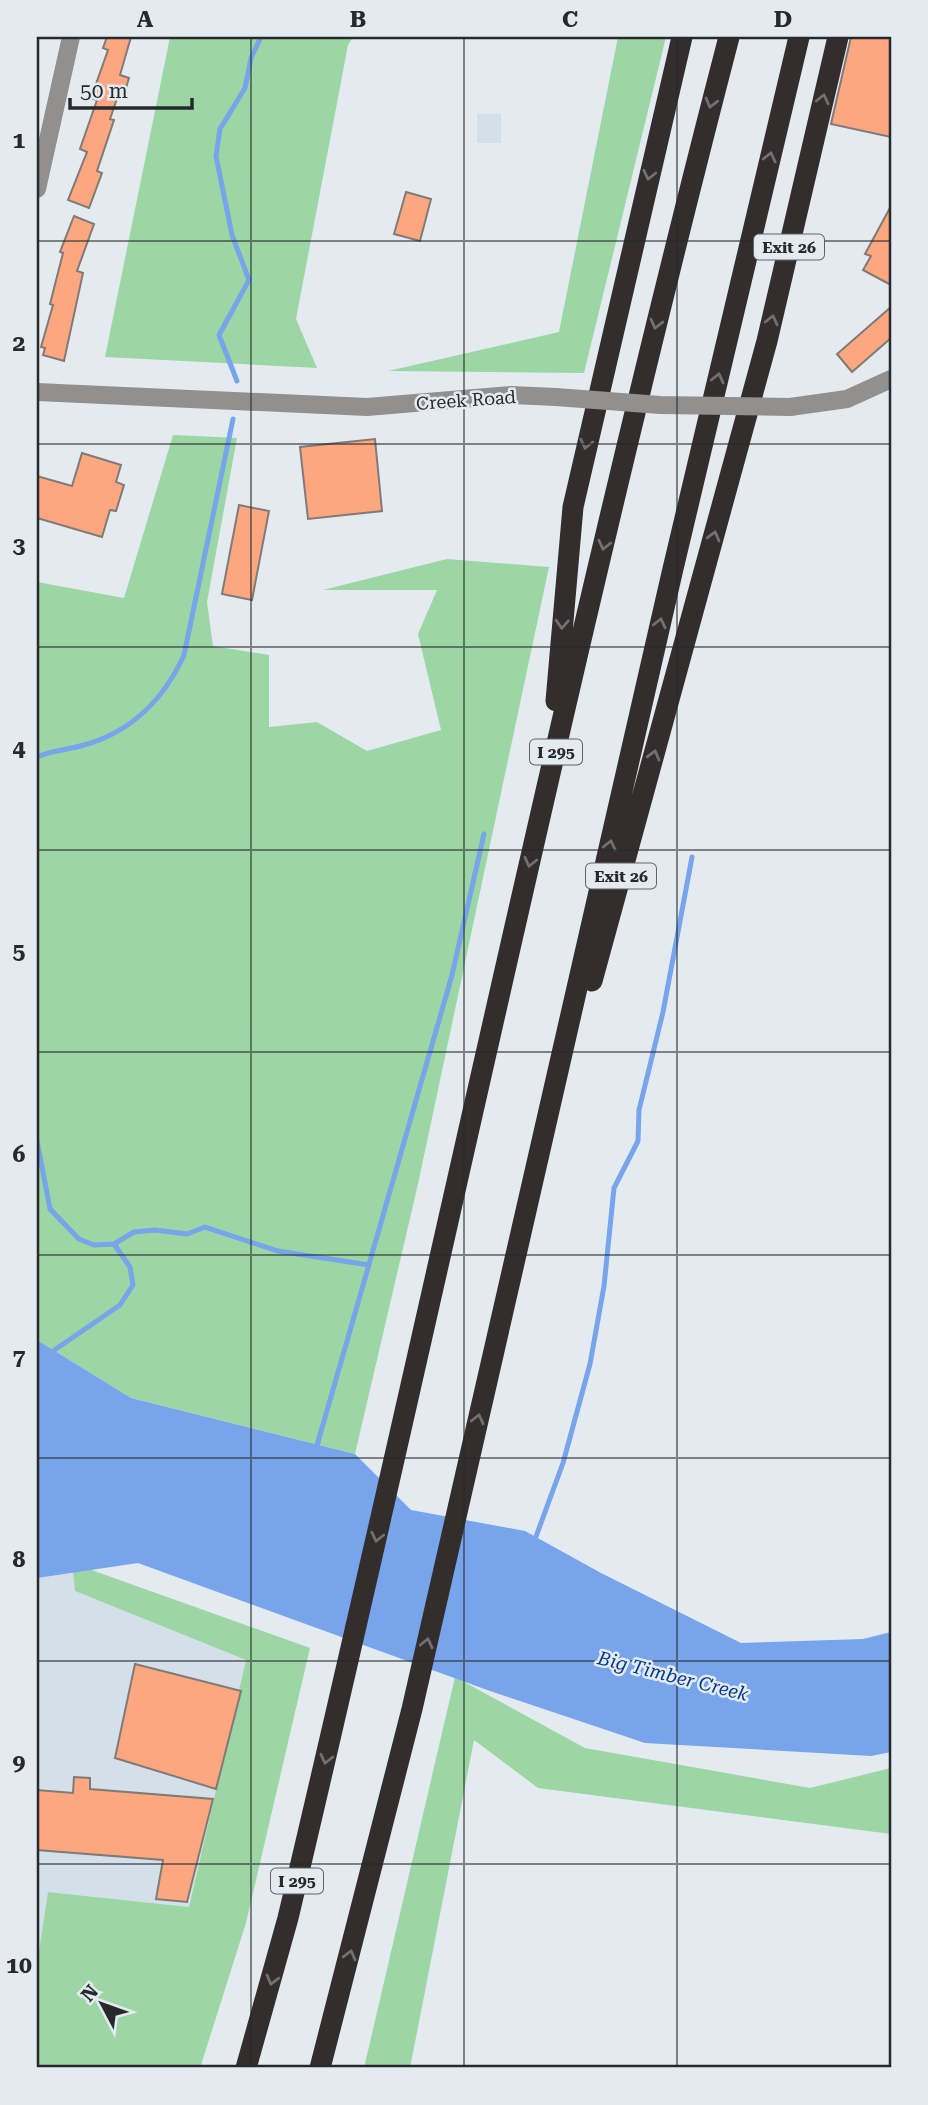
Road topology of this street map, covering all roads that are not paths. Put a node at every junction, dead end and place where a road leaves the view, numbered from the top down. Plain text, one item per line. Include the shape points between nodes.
1 (71, 37) edge
2 (682, 37) edge
3 (729, 37) edge
4 (799, 37) edge
5 (838, 37) edge
6 (37, 190) edge
7 (891, 379) edge
8 (37, 392) edge
9 (541, 814) junction
10 (507, 1294) junction
11 (247, 2068) edge
12 (320, 2068) edge

1 - 6 street
2 -> 9 highway via 573,507
3 -> 9 highway, I 295
10 -> 4 highway
10 -> 5 highway, Exit 26 via 767,341
7 - 8 street, Creek Road, bridge via 847,399 790,407 660,405 511,395 367,407
9 -> 11 highway, I 295 via 341,1693 285,1931
12 -> 10 highway via 412,1709

